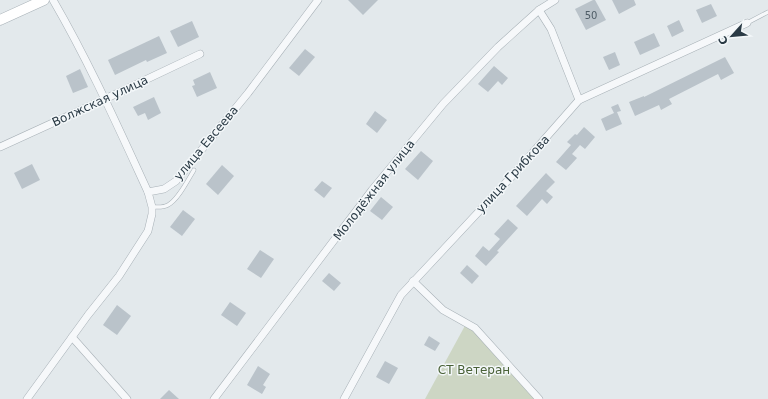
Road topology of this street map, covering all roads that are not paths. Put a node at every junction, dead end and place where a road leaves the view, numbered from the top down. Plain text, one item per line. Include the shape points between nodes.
1 (44, 0) edge
2 (53, 0) edge
3 (318, 0) edge
4 (555, 0) edge
5 (539, 10) junction
6 (768, 12) edge
7 (0, 20) edge
8 (747, 23) joint
9 (200, 54) dead end
10 (105, 99) junction
11 (579, 100) junction
12 (0, 147) edge
13 (194, 170) dead end
14 (148, 192) junction
15 (152, 207) junction
16 (413, 281) junction
17 (72, 337) junction
18 (27, 399) edge
19 (127, 399) edge
20 (214, 399) edge
21 (344, 399) edge
22 (539, 399) edge

1 - 7 main road
2 - 10 street
3 - 14 street, улица Евсеева via 248,93 176,181 164,189
4 - 5 street, Молодёжная улица
5 - 11 street via 551,29
5 - 20 street, Молодёжная улица via 498,47 443,104 368,196
6 - 8 lane
8 - 11 street, улица Грибкова
9 - 10 street, Волжская улица
10 - 12 street, Волжская улица
10 - 14 street
11 - 16 street, улица Грибкова via 513,175
13 - 15 lane via 169,205
14 - 15 street
15 - 17 street via 148,231 119,276
16 - 21 street, улица Грибкова via 401,295
16 - 22 street via 443,310 475,328
17 - 18 street
17 - 19 street

